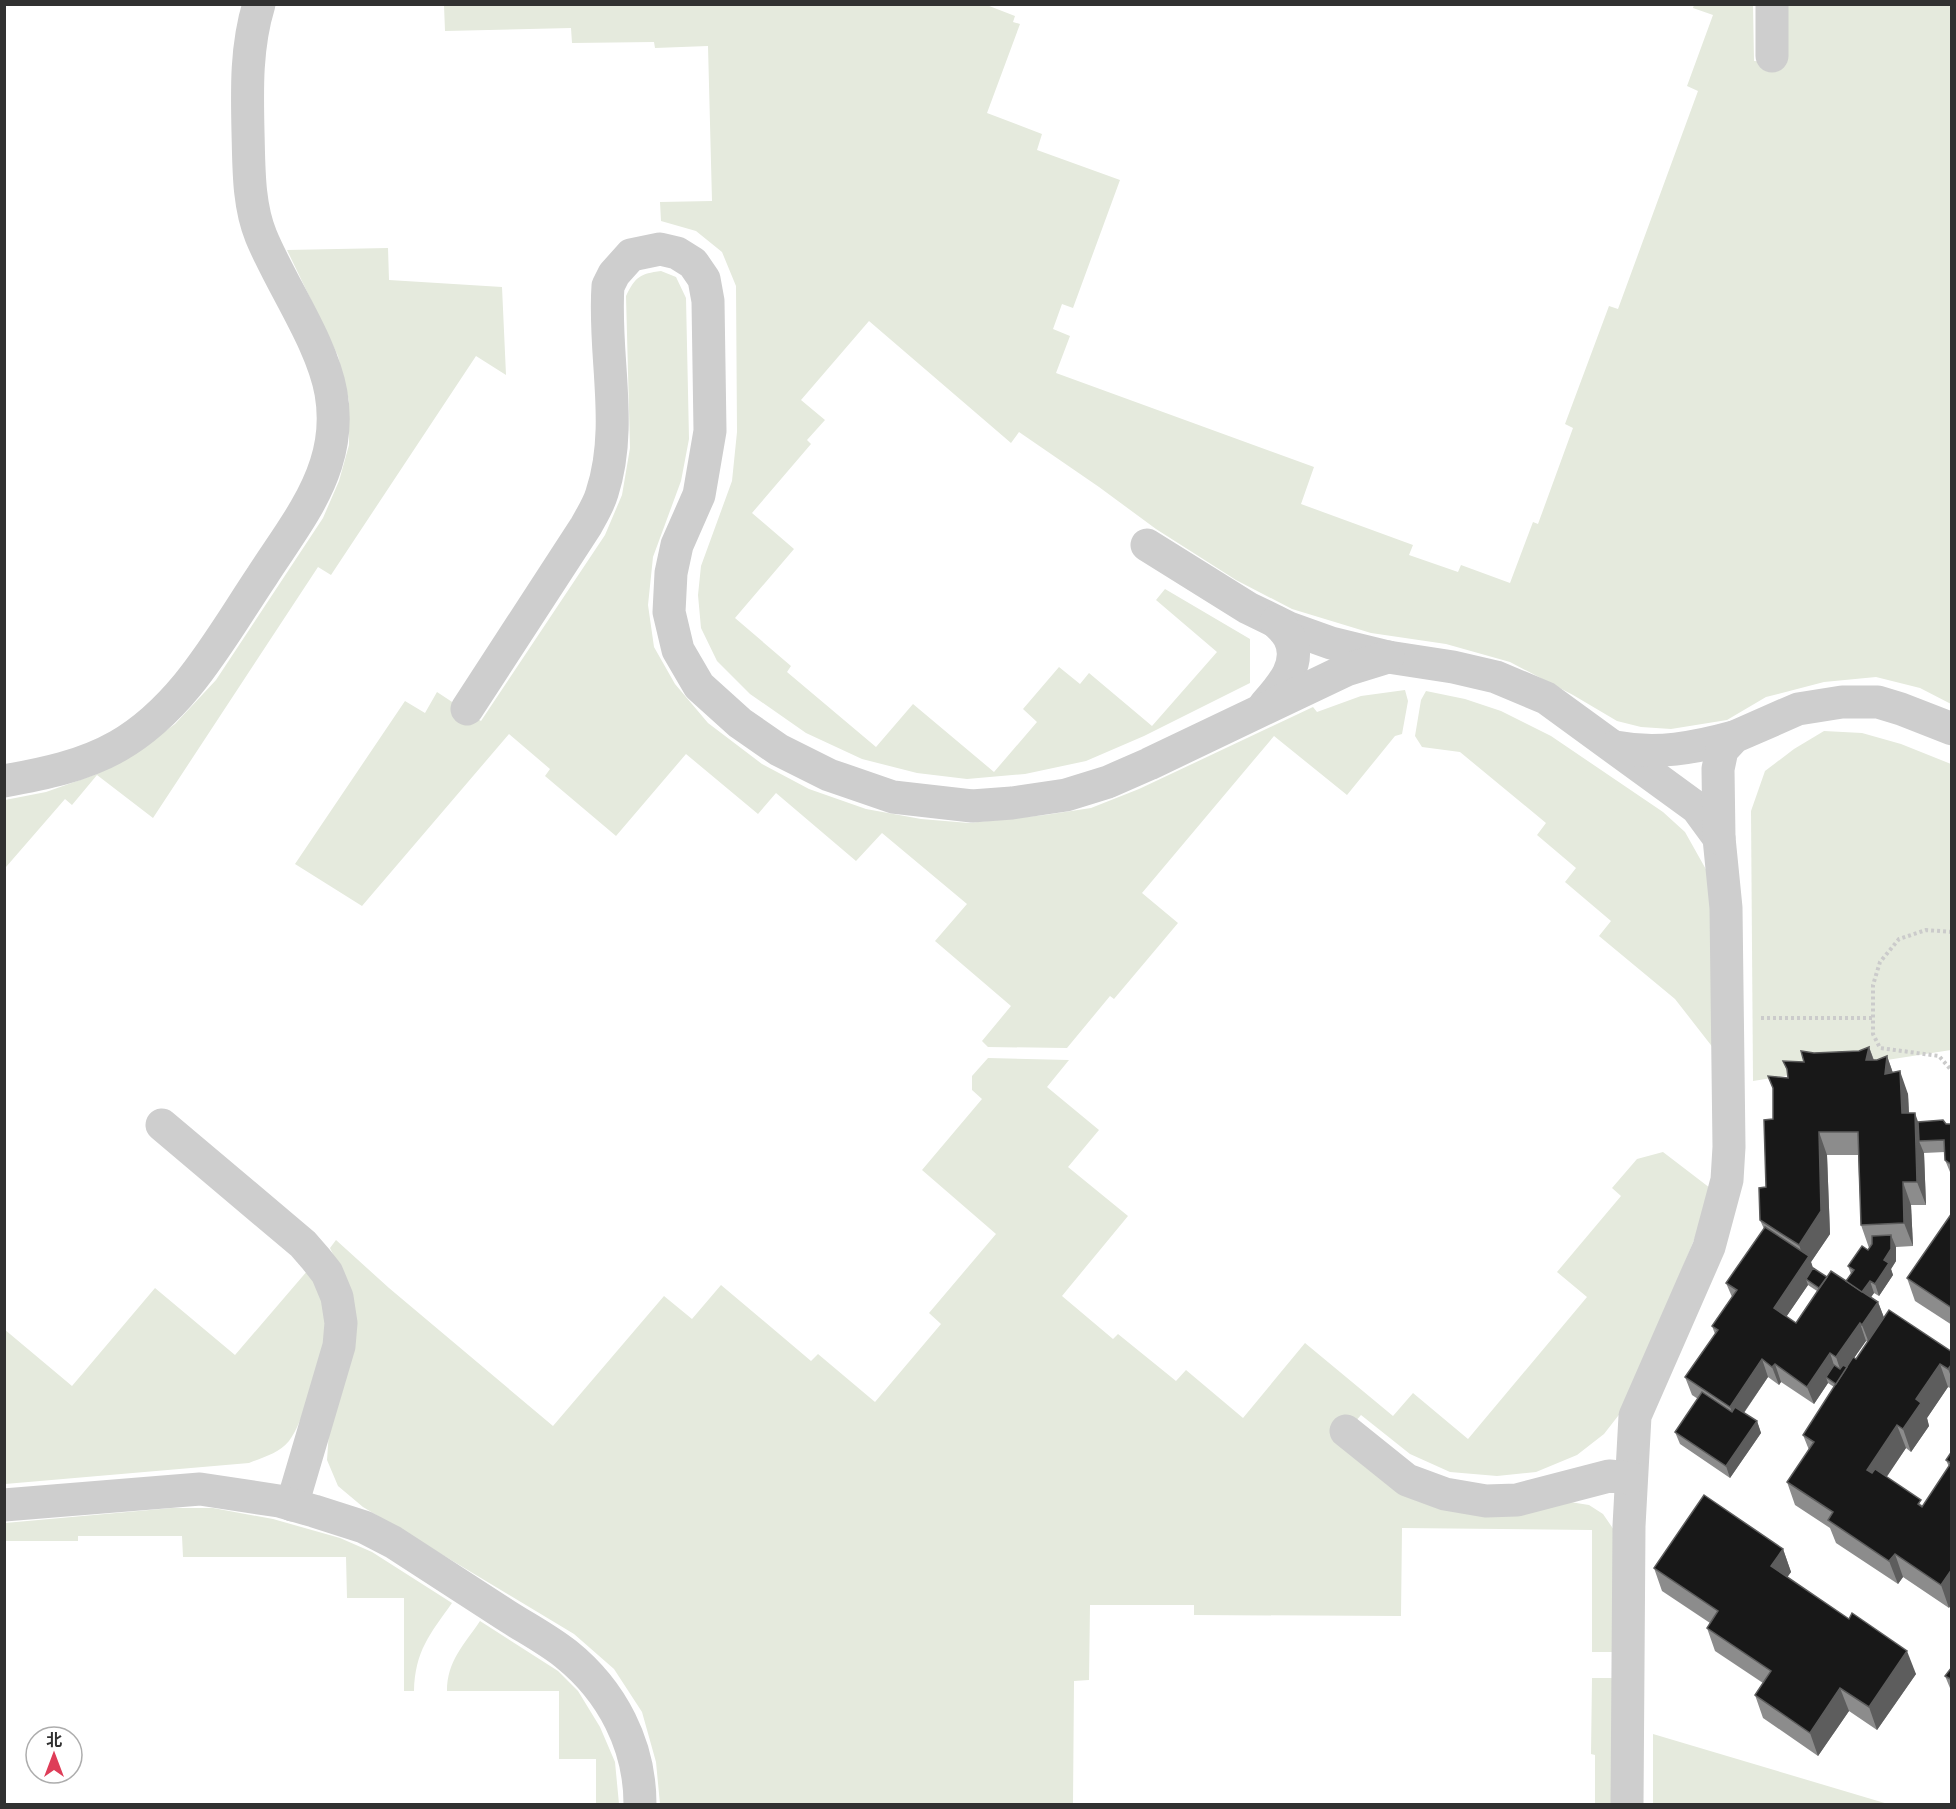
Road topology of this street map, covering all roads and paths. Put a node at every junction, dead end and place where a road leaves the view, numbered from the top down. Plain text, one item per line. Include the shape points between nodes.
1 (259, 4) edge
2 (1772, 4) edge
3 (1772, 56) dead end
4 (1147, 545) dead end
5 (1276, 622) junction
6 (1388, 657) junction
7 (467, 709) dead end
8 (1262, 709) junction
9 (1952, 729) edge
10 (1734, 737) junction
11 (1615, 747) junction
12 (4, 781) edge
13 (1719, 838) junction
14 (1952, 932) edge
15 (1727, 1018) junction
16 (1873, 1018) junction
17 (1952, 1071) edge
18 (162, 1125) dead end
19 (1346, 1431) dead end
20 (1631, 1478) junction
21 (4, 1505) edge
22 (292, 1505) junction
23 (640, 1804) edge
24 (1628, 1804) edge

1 - 12 street via 249,48 247,88 252,202 260,234 318,353 331,393 333,431 326,463 310,504 196,675 173,701 118,746 49,773
2 - 3 street
4 - 5 street
5 - 6 street via 1331,643
5 - 8 street via 1290,638 1291,671
6 - 8 street via 1346,669
6 - 11 street via 1496,677 1546,698
7 - 8 street via 586,526 602,494 612,424 608,286 631,255 660,249 693,263 704,279 708,313 710,431 699,495 677,545 669,612 678,650 699,686 740,723 779,750 829,775 893,797 972,806 1066,795 1108,782
9 - 10 street via 1878,702 1842,702 1798,709
10 - 11 street via 1663,751
10 - 13 street via 1722,750 1718,769
11 - 13 street via 1698,808
13 - 15 street via 1726,908
14 - 16 path via 1926,930 1899,939 1880,962 1873,985
15 - 16 path
15 - 20 street via 1726,1180 1709,1247 1635,1416
16 - 17 path via 1873,1034 1880,1048 1939,1056
18 - 22 street via 303,1244 327,1273 337,1297 339,1346
19 - 20 street via 1407,1480 1445,1494 1486,1501 1517,1500 1609,1476
20 - 24 street
21 - 22 street via 200,1489
22 - 23 street via 364,1527 393,1542 565,1654 595,1680 619,1714 640,1783

